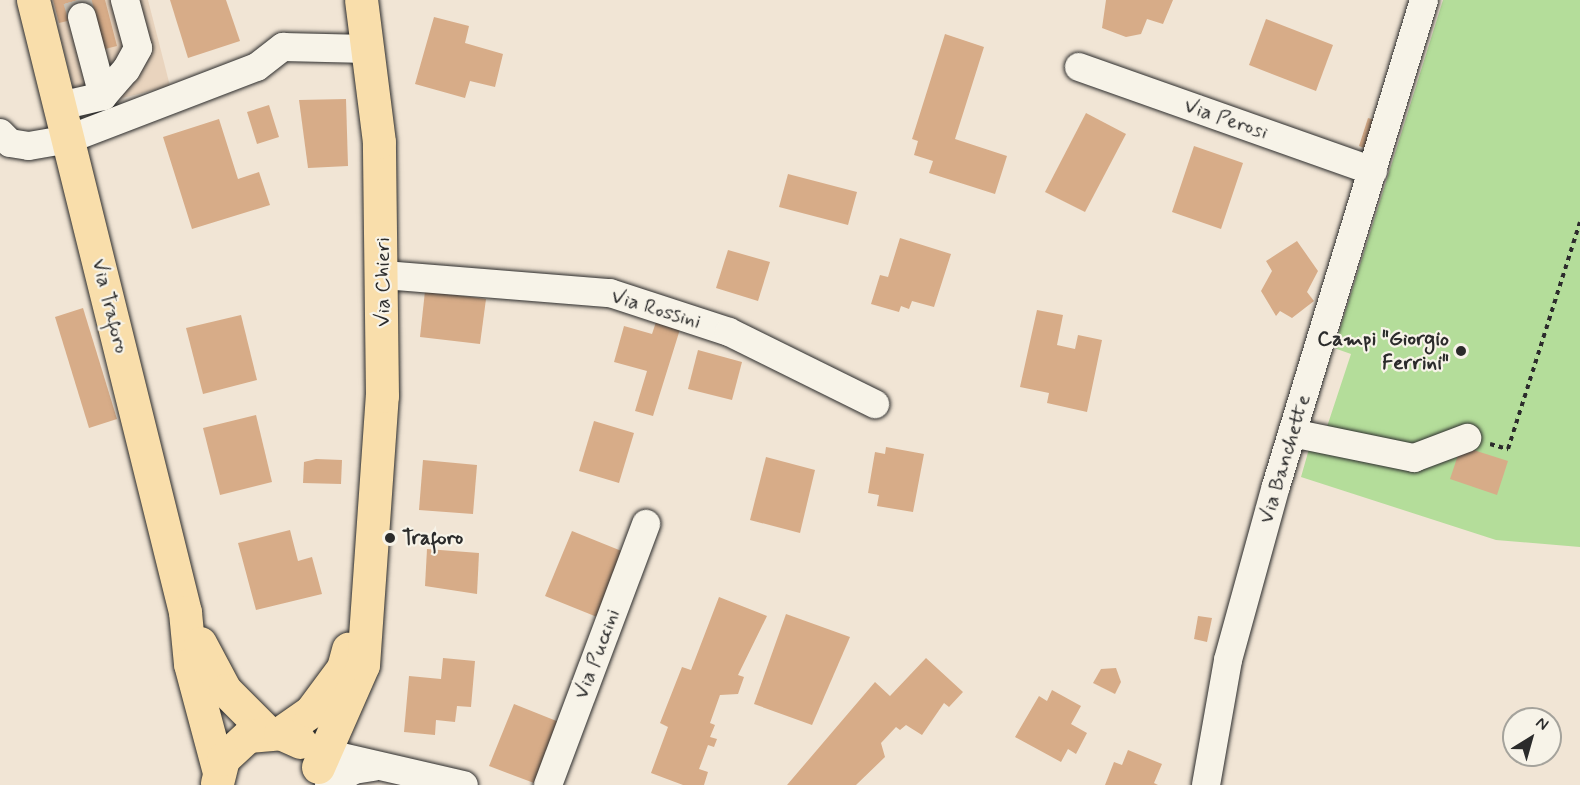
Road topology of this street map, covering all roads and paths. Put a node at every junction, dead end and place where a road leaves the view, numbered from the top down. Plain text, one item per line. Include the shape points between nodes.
1 (33, 0) edge
2 (125, 0) edge
3 (361, 0) edge
4 (1424, 0) edge
5 (82, 17) tunnel mouth
6 (368, 49) junction
7 (1079, 68) dead end
8 (103, 96) junction
9 (60, 106) junction
10 (0, 133) edge
11 (69, 139) junction
12 (1373, 171) junction
13 (1580, 222) edge
14 (384, 275) junction
15 (875, 404) dead end
16 (1292, 433) junction
17 (1467, 438) joint
18 (646, 524) dead end
19 (367, 565) junction
20 (185, 612) junction
21 (274, 732) junction
22 (218, 778) edge
23 (323, 779) edge
24 (465, 785) edge
25 (548, 785) edge
26 (1206, 785) edge

1 - 9 main road, Via Traforo
2 - 8 street via 138,48
3 - 6 main road, Via Chieri
4 - 12 street, Via Banchette
5 - 8 street
6 - 11 street via 283,47 257,67
6 - 14 main road, Via Chieri
7 - 12 street, Via Perosi
8 - 9 street
9 - 11 main road, Via Traforo
10 - 11 street via 10,144 29,146
11 - 20 main road, Via Traforo
12 - 16 street, Via Banchette
13 - 17 path via 1508,449
14 - 15 street, Via Rossini via 610,293 729,332
14 - 19 main road, Via Chieri via 382,396
16 - 17 street via 1414,458
16 - 26 street, Via Banchette via 1228,660
18 - 25 street, Via Puccini
19 - 21 main road, Via Chieri via 344,668 311,711
19 - 23 main road, Via Chieri via 363,665 328,735
20 - 21 main road, Via Traforo via 225,690
20 - 22 main road, Via Traforo via 190,664
21 - 22 main road, Via Chieri via 239,741
21 - 23 main road, Via Traforo via 299,741
23 - 24 street via 337,756

